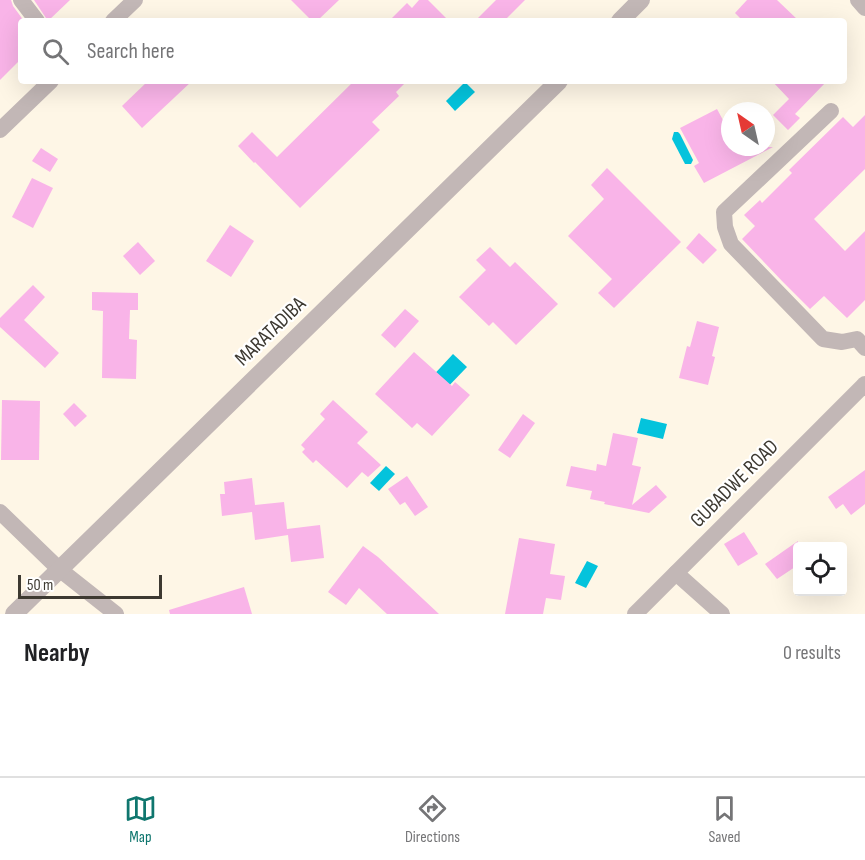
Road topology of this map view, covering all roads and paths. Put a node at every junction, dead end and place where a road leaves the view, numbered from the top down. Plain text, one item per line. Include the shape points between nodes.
1 (21, 0) edge
2 (135, 0) edge
3 (641, 0) edge
4 (858, 0) edge
5 (865, 8) edge
6 (35, 18) edge
7 (117, 18) edge
8 (623, 18) edge
9 (48, 84) edge
10 (556, 84) edge
11 (831, 111) dead end
12 (0, 130) edge
13 (862, 340) edge
14 (865, 384) edge
15 (0, 512) edge
16 (58, 569) junction
17 (676, 573) junction
18 (14, 614) edge
19 (116, 614) edge
20 (635, 614) edge
21 (722, 614) edge

1 - 6 street
2 - 7 street
3 - 8 street
4 - 5 street
9 - 12 street
10 - 16 street, MARATADIBA
11 - 13 street via 724,212 725,227 731,244 823,339
14 - 17 street, GUBADWE ROAD
15 - 16 street
16 - 18 street, MARATADIBA
16 - 19 street
17 - 20 street, GUBADWE ROAD
17 - 21 street

